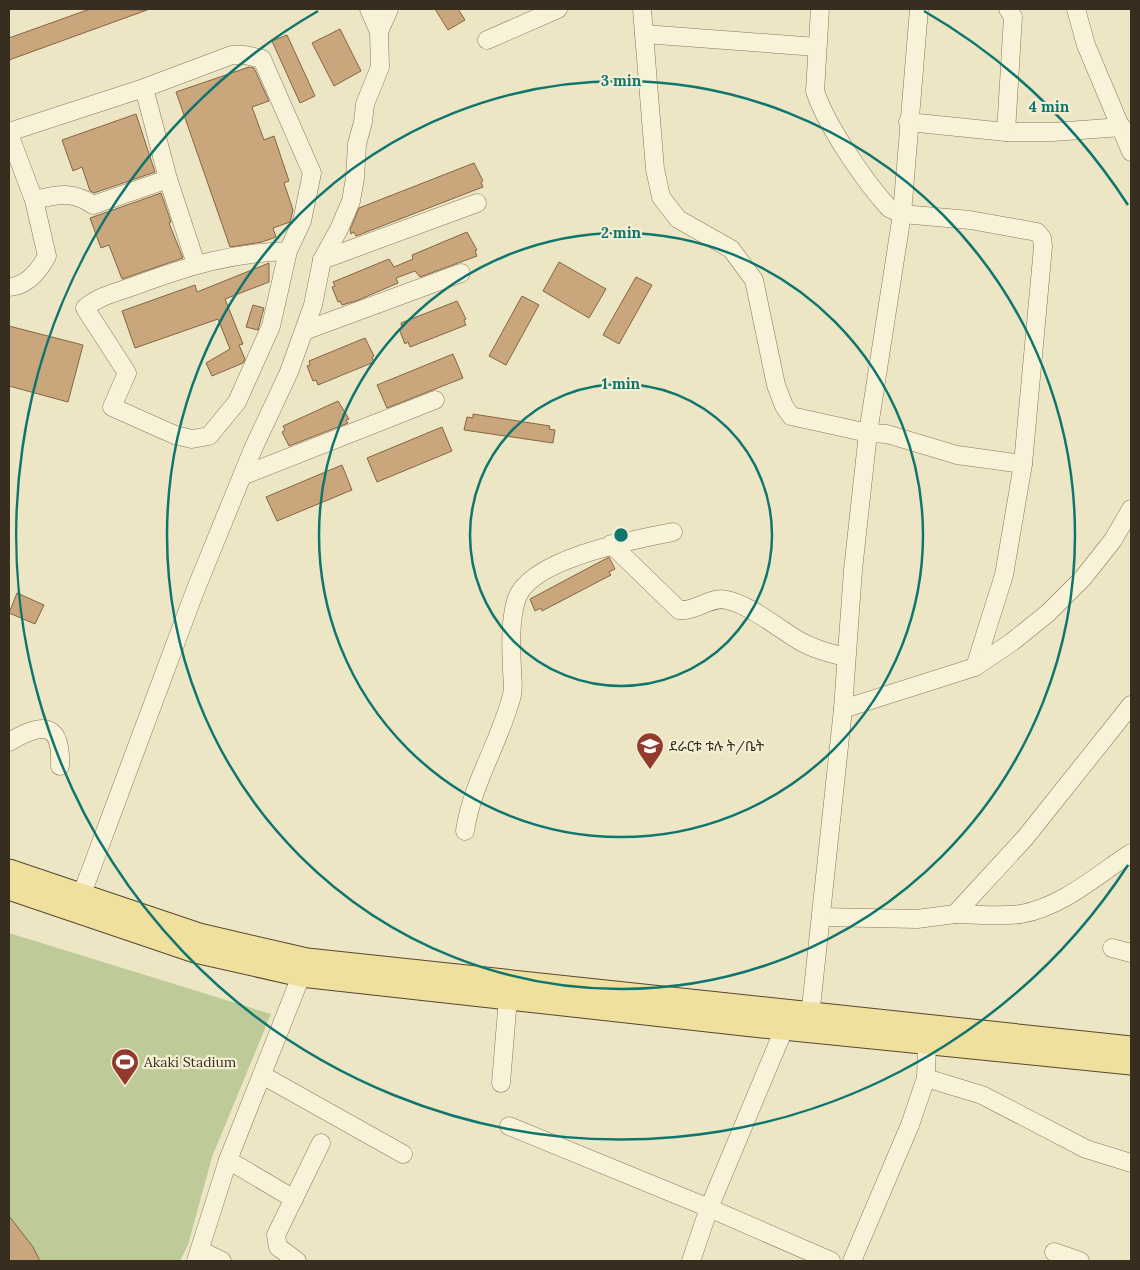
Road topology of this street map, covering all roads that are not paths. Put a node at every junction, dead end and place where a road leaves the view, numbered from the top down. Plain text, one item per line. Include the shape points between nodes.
1 (369, 9) edge
2 (389, 9) edge
3 (558, 9) edge
4 (642, 9) edge
5 (820, 9) edge
6 (919, 9) edge
7 (1008, 9) edge
8 (1076, 9) edge
9 (379, 32) junction
10 (644, 34) junction
11 (487, 40) dead end
12 (817, 47) junction
13 (144, 88) junction
14 (908, 122) junction
15 (1122, 127) junction
16 (1006, 132) junction
17 (9, 133) edge
18 (1131, 152) edge
19 (168, 179) junction
20 (34, 200) junction
21 (477, 203) dead end
22 (902, 214) junction
23 (288, 251) junction
24 (322, 260) junction
25 (196, 264) junction
26 (461, 273) dead end
27 (9, 288) edge
28 (304, 331) junction
29 (435, 400) dead end
30 (868, 433) junction
31 (1023, 464) junction
32 (242, 476) junction
33 (1131, 509) edge
34 (673, 532) dead end
35 (611, 544) junction
36 (846, 657) junction
37 (975, 667) junction
38 (1131, 706) edge
39 (843, 709) junction
40 (9, 742) edge
41 (60, 766) dead end
42 (465, 830) dead end
43 (1131, 853) edge
44 (9, 870) edge
45 (9, 890) edge
46 (78, 904) junction
47 (955, 914) junction
48 (821, 917) junction
49 (1112, 948) dead end
50 (1131, 952) edge
51 (301, 976) junction
52 (508, 998) junction
53 (809, 1023) junction
54 (784, 1029) junction
55 (928, 1043) junction
56 (1131, 1047) edge
57 (1131, 1064) edge
58 (262, 1075) junction
59 (926, 1078) junction
60 (501, 1083) dead end
61 (509, 1126) dead end
62 (321, 1143) dead end
63 (403, 1154) dead end
64 (228, 1160) junction
65 (1131, 1163) edge
66 (294, 1199) junction
67 (709, 1208) junction
68 (1054, 1252) dead end
69 (198, 1255) edge
70 (222, 1261) edge
71 (297, 1261) edge
72 (691, 1261) edge
73 (832, 1261) edge
74 (852, 1261) edge
75 (1080, 1261) edge

1 - 9 street
2 - 9 street
3 - 11 street
4 - 10 street
5 - 12 street
6 - 14 street
7 - 16 street via 1013,17
8 - 15 street via 1086,45
9 - 24 street via 380,66 365,104 351,201
10 - 12 street
10 - 30 street via 655,169 661,197 678,219 731,249 754,280 776,385 787,412 792,416
12 - 22 street via 815,91 819,102 838,136 886,204
13 - 17 street
13 - 19 street
13 - 23 street via 232,55 262,59 312,173 302,221
14 - 16 street
14 - 22 street
15 - 16 street
15 - 18 street
17 - 20 street
19 - 20 street via 92,205 81,196 62,193
19 - 25 street
20 - 27 street via 47,256 30,279
21 - 24 street
22 - 30 street
22 - 31 street via 970,220 1037,232 1042,238
23 - 25 street via 256,252
23 - 25 street via 271,326 237,402 208,436 192,439 175,435 112,407 127,373 85,308 105,296
24 - 28 street
26 - 28 street
28 - 32 street
29 - 32 street
30 - 31 street via 897,436 957,455
30 - 36 street
31 - 37 street via 1004,575
32 - 46 street via 195,591
33 - 37 street via 1113,540 1083,578 1027,631
34 - 35 street
35 - 36 street via 679,610 687,611 717,600 736,602 816,649
35 - 42 street via 536,574 516,600 513,692 499,737 472,796
36 - 39 street
37 - 39 street
38 - 47 street via 1025,838
39 - 48 street
40 - 41 street via 40,728 51,731 58,740
43 - 47 street via 1063,898 1035,911
44 - 46 main road
45 - 46 main road
46 - 51 main road via 195,952
46 - 53 main road via 307,959
47 - 48 street via 918,919
48 - 53 street
49 - 50 street
51 - 52 main road
51 - 58 street
52 - 54 main road
52 - 60 street
53 - 54 main road
53 - 55 main road
53 - 56 main road
54 - 67 street
55 - 57 main road
55 - 59 street
58 - 63 street
58 - 64 street
59 - 65 street via 982,1095 1086,1149
59 - 74 street via 910,1125
61 - 67 street
62 - 66 street
64 - 66 street
64 - 69 street
66 - 71 street via 276,1234 278,1247
67 - 72 street
67 - 73 street
68 - 75 street
69 - 70 street

